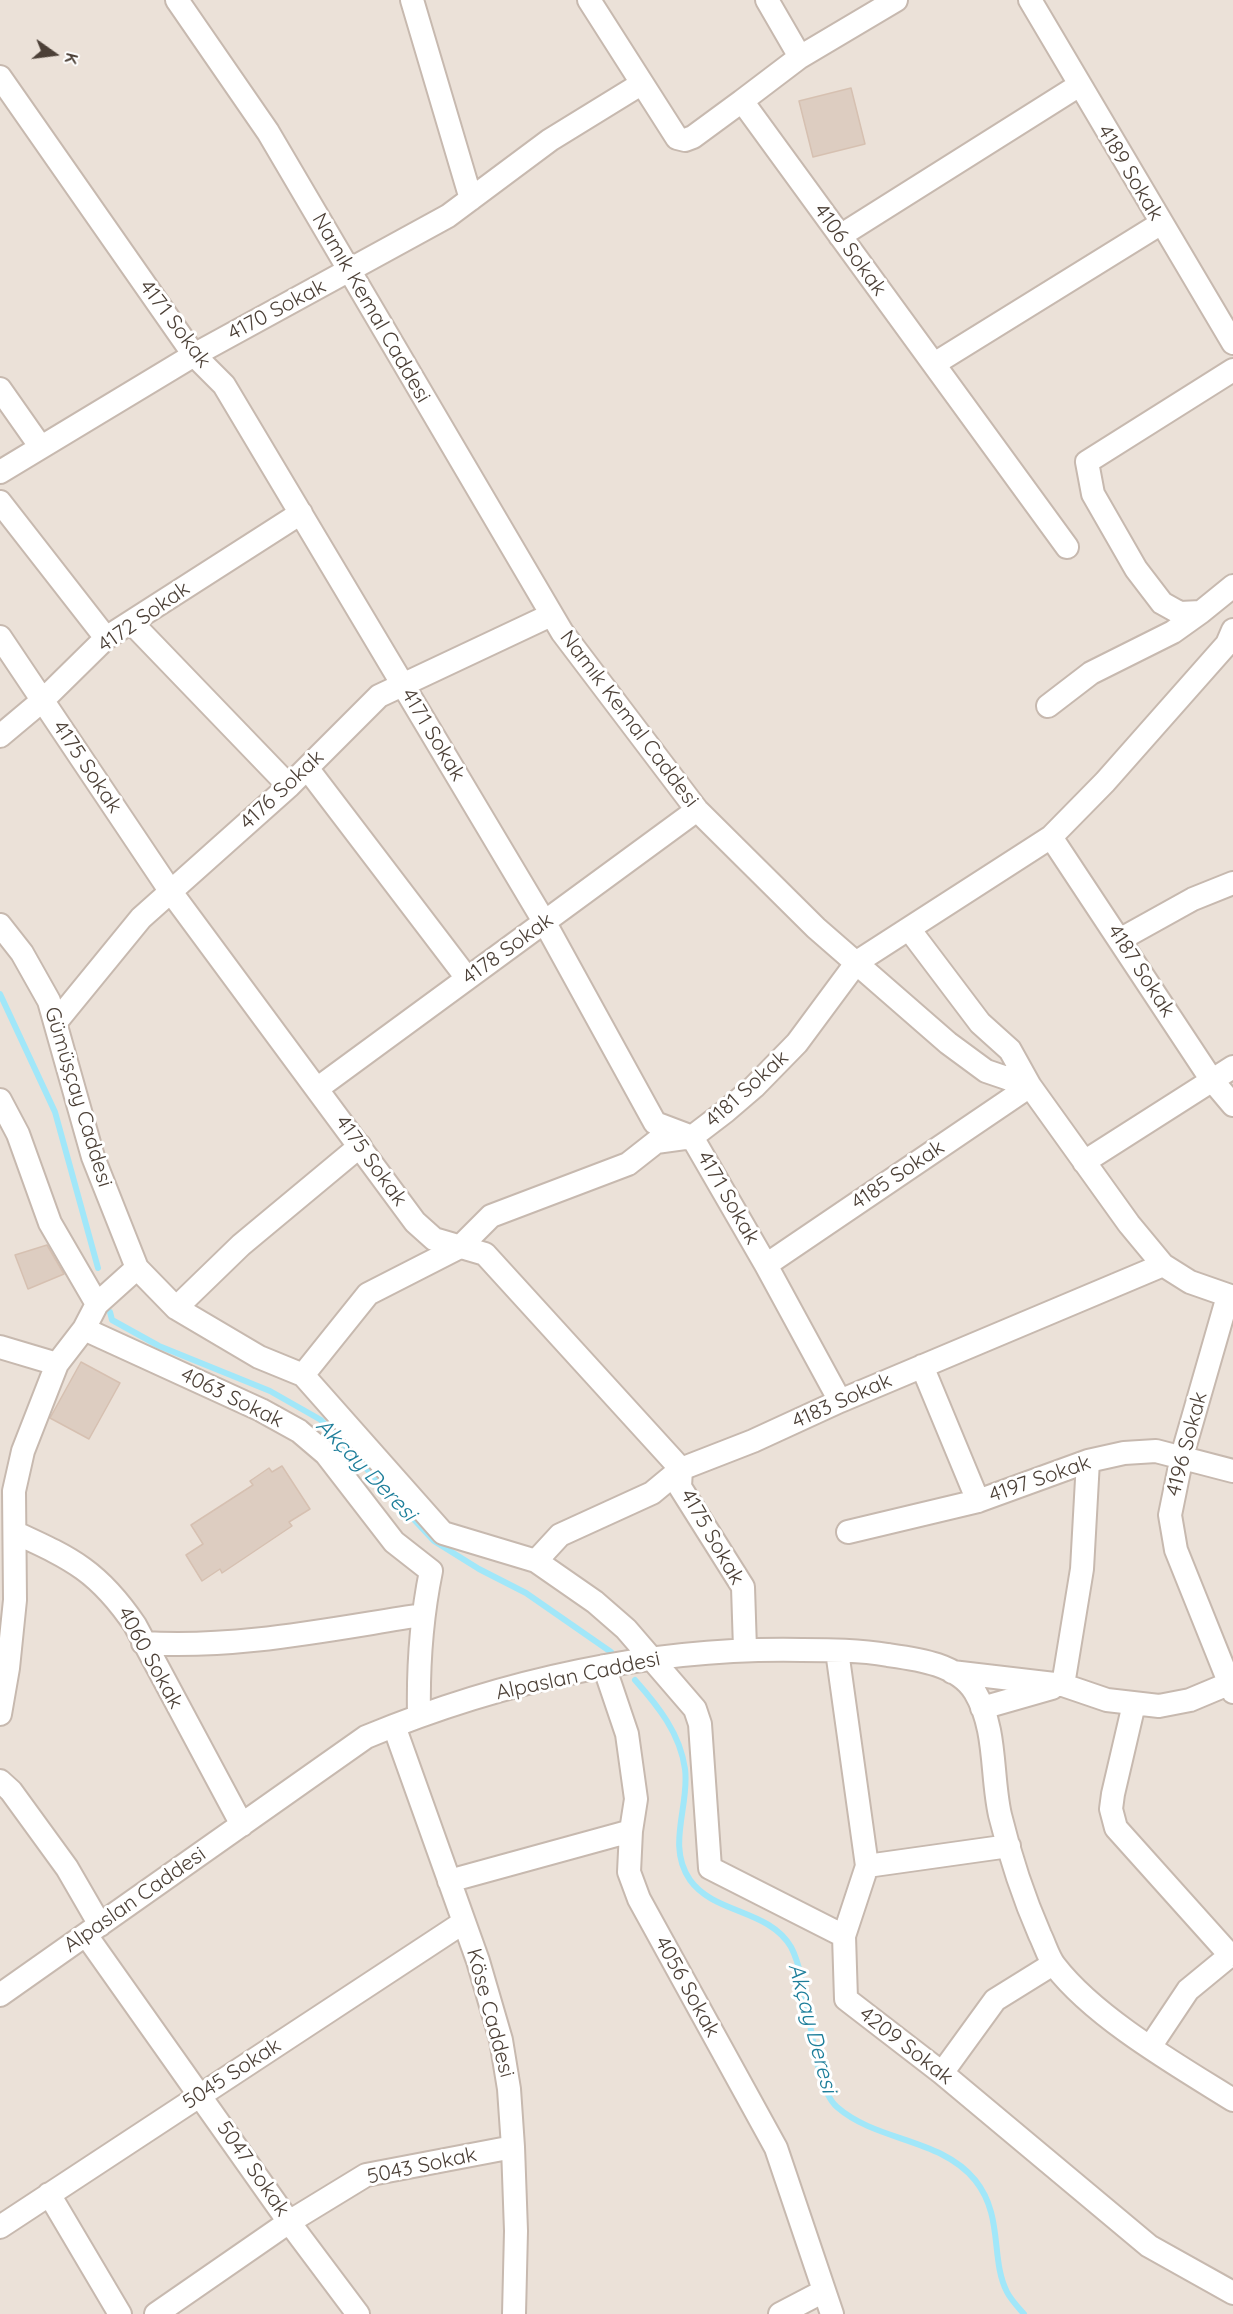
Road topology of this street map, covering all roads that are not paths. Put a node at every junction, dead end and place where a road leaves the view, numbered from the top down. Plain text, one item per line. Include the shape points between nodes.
1 (412, 0) edge
2 (589, 0) edge
3 (767, 0) edge
4 (896, 0) edge
5 (1030, 0) edge
6 (178, 1) edge
7 (800, 57) junction
8 (0, 76) edge
9 (641, 84) junction
10 (1078, 86) junction
11 (742, 101) junction
12 (471, 200) junction
13 (1160, 224) junction
14 (840, 236) junction
15 (348, 272) junction
16 (1233, 343) edge
17 (194, 355) junction
18 (934, 364) junction
19 (1233, 370) edge
20 (0, 389) edge
21 (40, 446) junction
22 (0, 472) edge
23 (0, 502) edge
24 (301, 513) junction
25 (1067, 548) dead end
26 (1233, 586) edge
27 (1201, 612) junction
28 (552, 615) junction
29 (132, 622) junction
30 (0, 637) edge
31 (106, 638) junction
32 (1231, 644) edge
33 (404, 685) junction
34 (43, 700) junction
35 (1048, 706) dead end
36 (0, 736) edge
37 (307, 768) junction
38 (289, 786) junction
39 (696, 810) junction
40 (1051, 837) junction
41 (1233, 883) edge
42 (171, 892) junction
43 (544, 923) junction
44 (0, 925) edge
45 (909, 929) junction
46 (1121, 939) junction
47 (857, 962) junction
48 (467, 978) junction
49 (56, 1022) junction
50 (1233, 1067) edge
51 (1211, 1079) junction
52 (1030, 1086) junction
53 (318, 1088) junction
54 (0, 1100) edge
55 (1233, 1105) edge
56 (692, 1137) junction
57 (360, 1146) junction
58 (1084, 1162) junction
59 (460, 1247) junction
60 (766, 1265) junction
61 (1163, 1265) junction
62 (137, 1269) junction
63 (1231, 1297) edge
64 (97, 1304) junction
65 (176, 1308) junction
66 (84, 1329) junction
67 (0, 1347) edge
68 (57, 1364) junction
69 (922, 1366) junction
70 (303, 1375) junction
71 (840, 1401) junction
72 (1182, 1456) junction
73 (1088, 1461) junction
74 (681, 1469) junction
75 (1233, 1471) edge
76 (978, 1501) junction
77 (848, 1532) dead end
78 (16, 1533) junction
79 (536, 1561) junction
80 (422, 1615) junction
81 (143, 1643) junction
82 (745, 1649) junction
83 (837, 1651) junction
84 (650, 1657) junction
85 (604, 1666) junction
86 (952, 1672) junction
87 (1063, 1685) junction
88 (1232, 1686) edge
89 (1134, 1704) junction
90 (982, 1708) junction
91 (0, 1714) edge
92 (419, 1715) junction
93 (394, 1726) junction
94 (0, 1781) edge
95 (242, 1825) junction
96 (631, 1831) junction
97 (1009, 1846) junction
98 (867, 1866) junction
99 (449, 1881) junction
100 (464, 1922) junction
101 (93, 1930) junction
102 (844, 1936) junction
103 (1232, 1954) edge
104 (1053, 1964) junction
105 (0, 1995) edge
106 (1150, 2047) junction
107 (942, 2073) junction
108 (200, 2095) junction
109 (1233, 2100) edge
110 (513, 2147) junction
111 (50, 2194) junction
112 (289, 2222) junction
113 (0, 2227) edge
114 (824, 2291) junction
115 (1233, 2293) edge
116 (120, 2314) edge
117 (156, 2314) edge
118 (358, 2314) edge
119 (514, 2314) edge
120 (780, 2314) edge
121 (832, 2314) edge

1 - 12 street
2 - 9 street
3 - 7 street
4 - 7 street
5 - 10 street, 4189 Sokak
6 - 15 street, Namık Kemal Caddesi via 268,132
7 - 11 street
8 - 17 street, 4171 Sokak
9 - 11 street via 672,132 685,140
9 - 12 street, 4170 Sokak via 550,140
10 - 13 street, 4189 Sokak
10 - 14 street
11 - 14 street, 4106 Sokak
12 - 15 street, 4170 Sokak
13 - 16 street, 4189 Sokak
13 - 18 street
14 - 18 street, 4106 Sokak
15 - 17 street, 4170 Sokak
15 - 28 street, Namık Kemal Caddesi
17 - 21 street, 4170 Sokak
17 - 24 street, 4171 Sokak via 224,386
18 - 25 street, 4106 Sokak
19 - 27 street via 1087,462 1093,494 1142,577 1162,603 1180,613
20 - 21 street
21 - 22 street, 4170 Sokak
23 - 31 street
24 - 29 street, 4172 Sokak
24 - 33 street, 4171 Sokak
26 - 27 street
27 - 35 street via 1173,632 1091,673
28 - 33 street, 4176 Sokak
28 - 39 street, Namık Kemal Caddesi
29 - 31 street, 4172 Sokak
29 - 38 street
30 - 34 street, 4175 Sokak
31 - 34 street, 4172 Sokak
32 - 40 street, 4181 Sokak
33 - 37 street, 4176 Sokak via 380,696
33 - 43 street, 4171 Sokak
34 - 36 street, 4172 Sokak
34 - 42 street, 4175 Sokak
37 - 38 street, 4176 Sokak
37 - 48 street
38 - 42 street, 4176 Sokak
39 - 43 street, 4178 Sokak
39 - 47 street, Namık Kemal Caddesi via 816,928
40 - 45 street, 4181 Sokak
40 - 46 street, 4187 Sokak
41 - 46 street via 1193,899
42 - 49 street, 4176 Sokak via 141,918
42 - 53 street, 4175 Sokak
43 - 48 street, 4178 Sokak
43 - 56 street, 4171 Sokak via 655,1124
44 - 49 street, Gümüşçay Caddesi via 50,1001
45 - 47 street, 4181 Sokak
45 - 52 street via 980,1023 1010,1050
46 - 51 street, 4187 Sokak
47 - 52 street, Namık Kemal Caddesi via 948,1043 986,1071
47 - 56 street, 4181 Sokak via 797,1044 754,1087
48 - 53 street, 4178 Sokak
49 - 62 street, Gümüşçay Caddesi via 93,1157
50 - 51 street
51 - 55 street, 4187 Sokak
51 - 58 street
52 - 58 street
52 - 60 street, 4185 Sokak
53 - 57 street, 4175 Sokak
54 - 64 street via 18,1134 50,1223
56 - 59 street, 4181 Sokak via 656,1143 628,1164 491,1216
56 - 60 street, 4171 Sokak
57 - 59 street, 4175 Sokak via 415,1222 435,1239
57 - 65 street via 242,1245
58 - 61 street
59 - 70 street, 4181 Sokak via 368,1294
59 - 74 street, 4175 Sokak via 485,1254
60 - 71 street, 4171 Sokak
61 - 63 street via 1190,1282
61 - 69 street, 4183 Sokak
62 - 64 street
62 - 65 street, Gümüşçay Caddesi
63 - 72 street, 4196 Sokak
64 - 66 street
65 - 70 street, Gümüşçay Caddesi via 259,1357
66 - 68 street
66 - 80 street, 4063 Sokak via 299,1431 326,1454 394,1542 431,1571
67 - 68 street
68 - 78 street via 23,1451 14,1491
69 - 71 street, 4183 Sokak
69 - 76 street
70 - 79 street, Gümüşçay Caddesi via 443,1533
71 - 74 street, 4183 Sokak via 753,1442
72 - 73 street, 4197 Sokak via 1124,1453
72 - 75 street, 4197 Sokak
72 - 88 street, 4196 Sokak via 1171,1501 1176,1550
73 - 76 street, 4197 Sokak
73 - 87 street via 1082,1569
74 - 79 street, 4183 Sokak via 652,1493 560,1535
74 - 82 street, 4175 Sokak via 680,1488 743,1587
76 - 77 street, 4197 Sokak
78 - 81 street, 4060 Sokak via 87,1569 115,1596
78 - 91 street via 12,1635
79 - 84 street, Gümüşçay Caddesi via 618,1622
80 - 81 street via 229,1643
80 - 92 street, 4063 Sokak
81 - 95 street, 4060 Sokak
82 - 83 street, Alpaslan Caddesi
82 - 84 street, Alpaslan Caddesi
83 - 86 street, Alpaslan Caddesi via 900,1657
83 - 98 street
84 - 85 street, Alpaslan Caddesi
84 - 102 street via 695,1709 700,1724 710,1868
85 - 92 street, Alpaslan Caddesi
85 - 96 street, 4056 Sokak via 627,1734 636,1799
86 - 87 street
86 - 90 street, Alpaslan Caddesi via 970,1685
87 - 89 street via 1107,1700
87 - 90 street
88 - 89 street via 1176,1704
89 - 103 street via 1113,1794 1111,1809 1116,1828
90 - 97 street, Alpaslan Caddesi via 992,1748 997,1802
92 - 93 street, Alpaslan Caddesi
93 - 95 street, Alpaslan Caddesi via 366,1737
93 - 99 street, Köse Caddesi
94 - 101 street, 5047 Sokak via 67,1868
95 - 101 street, Alpaslan Caddesi
96 - 99 street
96 - 114 street, 4056 Sokak via 629,1872 639,1899 776,2148
97 - 98 street
97 - 104 street, Alpaslan Caddesi via 1027,1905
98 - 102 street
99 - 100 street, Köse Caddesi
100 - 108 street, 5045 Sokak
100 - 110 street, Köse Caddesi via 501,2040
101 - 105 street, Alpaslan Caddesi
101 - 108 street, 5047 Sokak
102 - 107 street, 4209 Sokak via 846,1999
103 - 106 street via 1188,1990
104 - 106 street, Alpaslan Caddesi via 1080,1994
104 - 107 street via 995,2000
106 - 109 street, Alpaslan Caddesi
107 - 115 street, 4209 Sokak via 1149,2246
108 - 111 street, 5045 Sokak
108 - 112 street, 5047 Sokak
110 - 112 street, 5043 Sokak via 366,2175
110 - 119 street, Köse Caddesi
111 - 113 street, 5045 Sokak
111 - 116 street
112 - 117 street, 5043 Sokak
112 - 118 street, 5047 Sokak
114 - 120 street
114 - 121 street, 4056 Sokak

